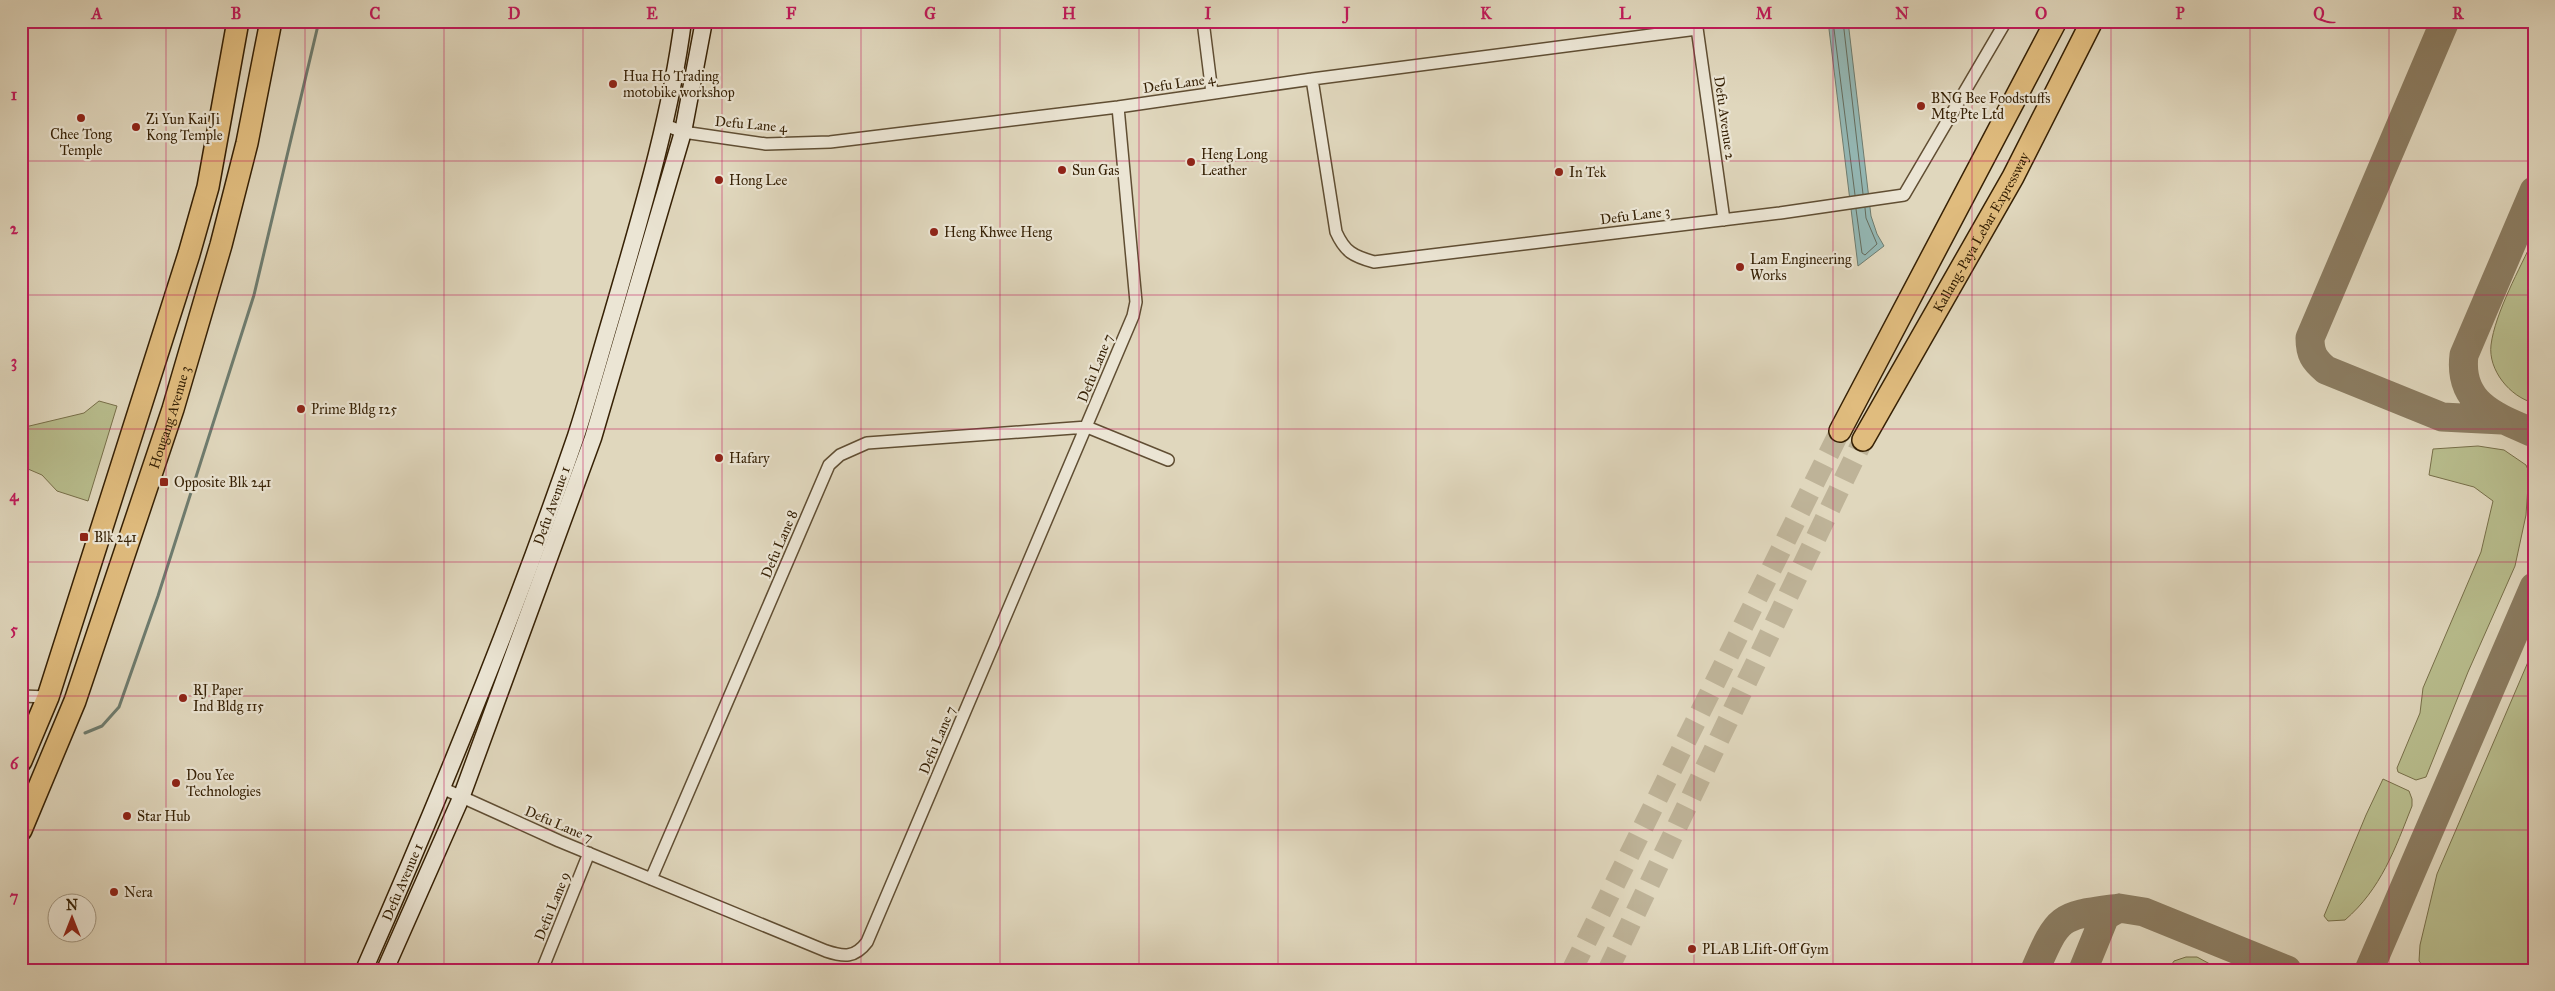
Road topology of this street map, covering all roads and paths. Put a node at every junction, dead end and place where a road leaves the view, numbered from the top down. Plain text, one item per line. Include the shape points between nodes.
1 (238, 21) edge
2 (271, 21) edge
3 (683, 21) edge
4 (704, 21) edge
5 (1203, 21) edge
6 (2006, 21) edge
7 (2056, 21) edge
8 (2092, 21) edge
9 (1697, 25) edge
10 (1312, 79) junction
11 (1212, 93) junction
12 (1118, 107) junction
13 (665, 125) junction
14 (683, 132) junction
15 (241, 165) junction
16 (208, 187) junction
17 (1724, 220) junction
18 (1087, 427) junction
19 (1840, 430) tunnel mouth
20 (1863, 440) tunnel mouth
21 (1168, 460) dead end
22 (21, 696) edge
23 (48, 697) junction
24 (21, 761) edge
25 (442, 788) junction
26 (461, 798) junction
27 (21, 830) edge
28 (589, 853) junction
29 (651, 879) junction
30 (364, 970) edge
31 (385, 970) edge
32 (542, 970) edge

1 - 16 highway
2 - 15 highway, Hougang Avenue 3
3 - 13 main road, Defu Avenue 1
4 - 14 main road, Defu Avenue 1
5 - 11 street
6 - 17 street, Defu Lane 3 via 1904,195
7 - 19 highway
8 - 20 highway, Kallang-Paya Lebar Expressway via 2013,177
9 - 10 street, Defu Lane 4
9 - 17 street, Defu Avenue 2
10 - 11 street, Defu Lane 4
10 - 17 street, Defu Lane 3 via 1336,232 1344,248 1360,258 1374,262
11 - 12 street, Defu Lane 4
12 - 14 street, Defu Lane 4 via 830,142 766,144
12 - 18 street, Defu Lane 7 via 1136,302
13 - 14 street, Defu Lane 4
13 - 25 main road, Defu Avenue 1 via 577,433 515,606
14 - 26 main road, Defu Avenue 1 via 593,438
15 - 16 highway via 225,183
15 - 27 highway, Hougang Avenue 3 via 174,409 75,702
16 - 23 highway
18 - 21 street
18 - 29 street, Defu Lane 8 via 866,443 840,455 829,465
18 - 29 street, Defu Lane 7 via 861,950 854,955 840,956
22 - 23 street
23 - 24 highway
25 - 26 street, Defu Lane 7
25 - 30 main road, Defu Avenue 1
26 - 28 street, Defu Lane 7
26 - 31 main road, Defu Avenue 1
28 - 29 street, Defu Lane 7
28 - 32 street, Defu Lane 9

